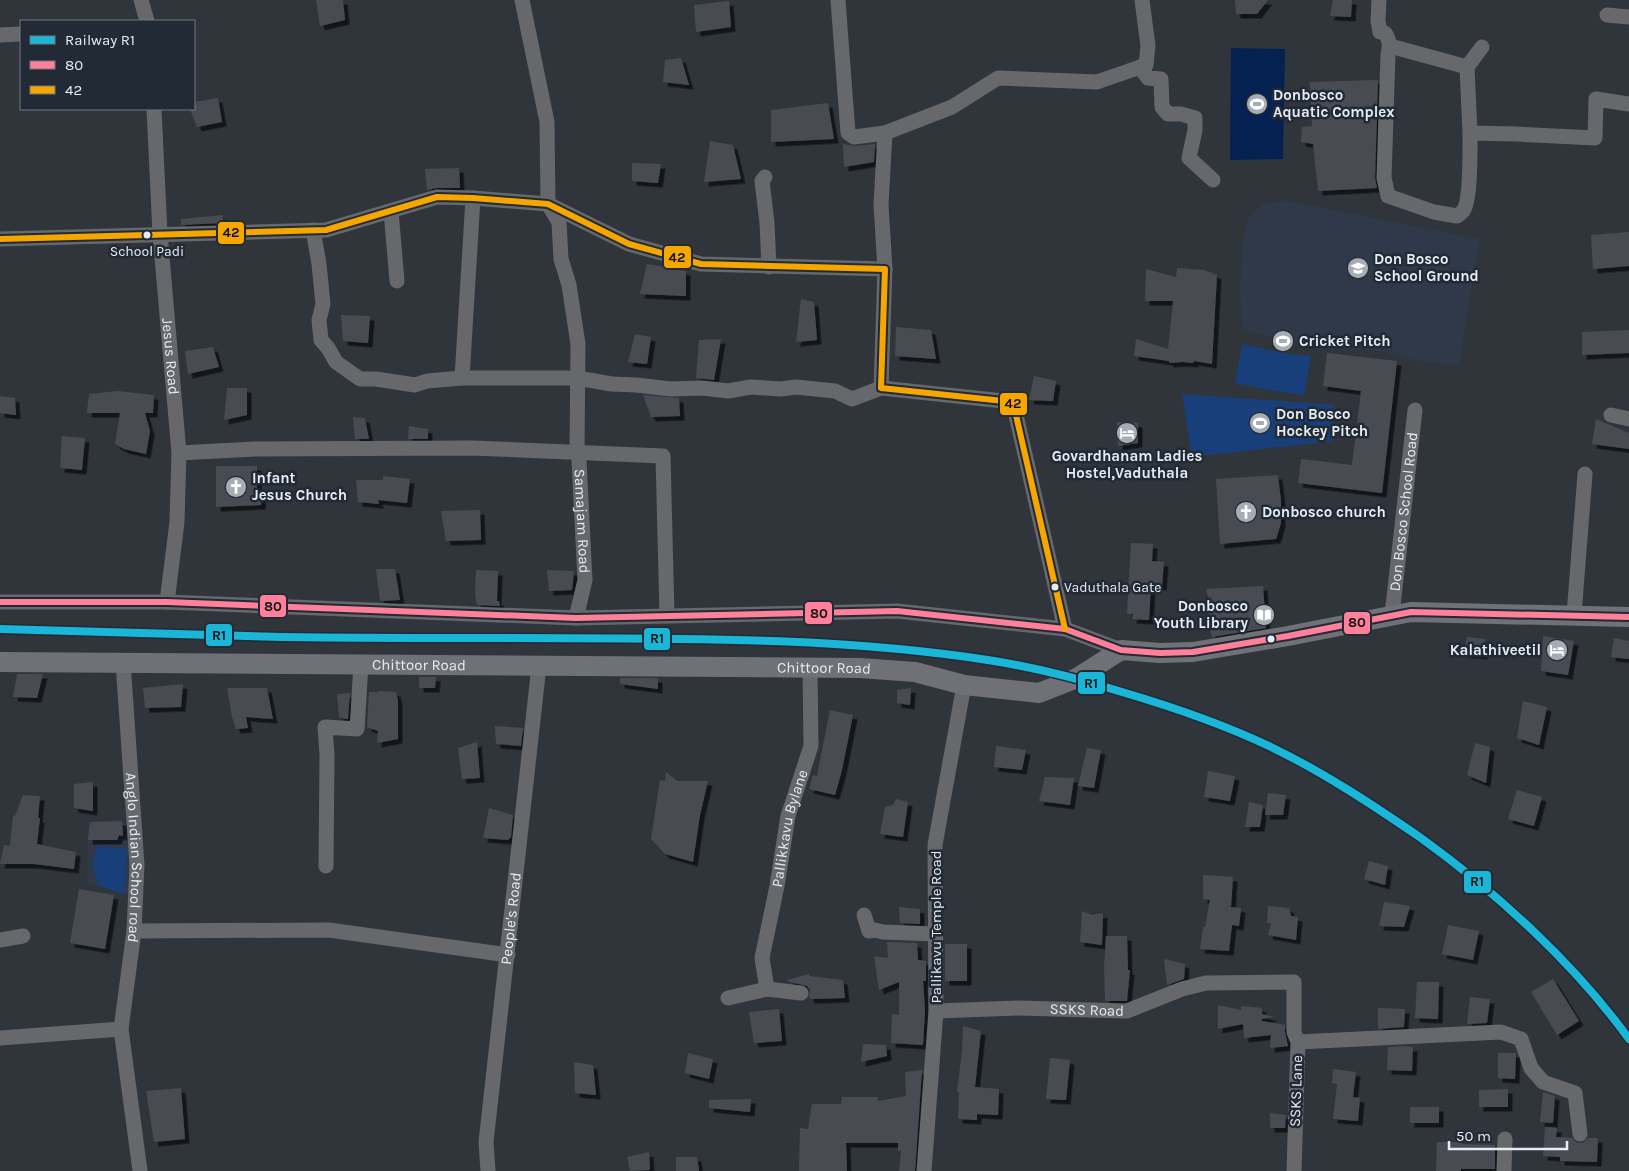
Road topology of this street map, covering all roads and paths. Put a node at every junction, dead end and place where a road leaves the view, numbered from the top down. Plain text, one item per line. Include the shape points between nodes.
1 (141, 0) edge
2 (522, 0) edge
3 (838, 0) edge
4 (1142, 0) edge
5 (1379, 0) edge
6 (1607, 15) dead end
7 (1629, 17) edge
8 (147, 20) edge
9 (20, 34) edge
10 (0, 35) edge
11 (1390, 46) junction
12 (1482, 47) dead end
13 (1140, 67) junction
14 (1467, 67) junction
15 (1629, 104) edge
16 (154, 110) edge
17 (885, 132) junction
18 (1470, 133) junction
19 (765, 177) dead end
20 (1213, 180) dead end
21 (473, 198) junction
22 (548, 204) junction
23 (391, 211) junction
24 (313, 230) junction
25 (160, 234) junction
26 (0, 239) edge
27 (769, 266) junction
28 (884, 269) junction
29 (397, 281) dead end
30 (462, 378) junction
31 (577, 378) junction
32 (881, 388) junction
33 (1415, 410) dead end
34 (1611, 415) dead end
35 (1629, 419) edge
36 (577, 452) junction
37 (179, 453) junction
38 (1586, 474) dead end
39 (0, 602) edge
40 (167, 602) junction
41 (667, 615) junction
42 (1392, 615) junction
43 (1574, 615) junction
44 (1629, 617) edge
45 (576, 618) junction
46 (1065, 629) junction
47 (1121, 650) junction
48 (0, 662) edge
49 (122, 662) junction
50 (361, 664) junction
51 (540, 666) junction
52 (810, 668) junction
53 (964, 685) junction
54 (326, 866) dead end
55 (864, 915) dead end
56 (134, 932) junction
57 (934, 934) junction
58 (23, 936) dead end
59 (0, 940) edge
60 (508, 955) junction
61 (1294, 982) joint
62 (767, 989) junction
63 (801, 993) dead end
64 (728, 998) dead end
65 (936, 1011) junction
66 (121, 1029) junction
67 (0, 1038) edge
68 (1298, 1042) junction
69 (1580, 1134) dead end
70 (1505, 1139) dead end
71 (140, 1171) edge
72 (488, 1171) edge
73 (924, 1171) edge
74 (1294, 1171) edge
75 (1504, 1171) edge

1 - 8 street
2 - 22 street via 547,122
3 - 17 street via 848,133 854,137
4 - 13 street via 1148,46 1146,65
5 - 11 street via 1380,32 1386,33
6 - 7 street
9 - 10 street
11 - 14 street
11 - 18 street via 1384,178 1388,196 1434,212 1456,216 1464,211 1468,193
12 - 14 street
13 - 17 street via 1097,82 998,78 952,106
13 - 20 street via 1148,78 1161,80 1162,107 1168,114 1195,118 1189,158
14 - 18 street
15 - 18 street via 1596,99 1595,138
16 - 25 street, Jesus Road
17 - 28 street via 881,205
19 - 27 street via 762,181
21 - 22 street
21 - 23 street via 438,197
21 - 30 street
22 - 27 street via 629,244 701,264
22 - 31 street, Samajam Road via 560,222 561,258 569,285 578,344
23 - 24 street via 326,230
23 - 29 street
24 - 25 street
24 - 30 street via 322,304 319,320 321,340 336,362 360,379 414,385
25 - 26 street
25 - 37 street, Jesus Road
27 - 28 street
28 - 32 street
30 - 31 street
31 - 32 street via 672,390 796,387 835,392 852,398
31 - 36 street, Samajam Road
32 - 46 street via 1013,402
33 - 42 street, Don Bosco School Road
34 - 35 street
36 - 37 street via 462,448 255,449
36 - 41 street via 663,456
36 - 45 street, Samajam Road via 585,580
37 - 40 street, Jesus Road via 177,522
38 - 43 street
39 - 40 street
40 - 45 street
41 - 45 street
41 - 46 street via 897,611
42 - 43 main road via 1411,612
42 - 47 main road via 1193,652
43 - 44 main road
46 - 47 street
47 - 53 main road, Chittoor Road via 1077,678 1038,693
48 - 49 main road, Chittoor Road
49 - 50 main road, Chittoor Road
49 - 56 street, Anglo Indian School road via 136,865
50 - 51 main road, Chittoor Road
50 - 54 street via 357,729 325,727
51 - 52 main road, Chittoor Road
51 - 60 street, People's Road
52 - 53 main road, Chittoor Road via 914,672
52 - 62 street, Pallikkavu Bylane via 811,746 788,816 762,958
53 - 57 street, Pallikavu Temple Road via 935,844
55 - 57 street via 869,931
56 - 60 street via 329,930
56 - 66 street, Anglo Indian School road
57 - 65 street, Pallikavu Temple Road
58 - 59 street
60 - 72 street, People's Road via 486,1142
61 - 65 street, SSKS Road via 1206,983 1127,1011 1018,1008
61 - 68 street, SSKS Lane via 1294,1032
62 - 63 street
62 - 64 street
65 - 73 street, Pallikavu Temple Road
66 - 67 street
66 - 71 street, Anglo Indian School road
68 - 69 street via 1501,1032 1521,1039 1531,1068 1543,1082 1575,1093
68 - 74 street, SSKS Lane
70 - 75 street

